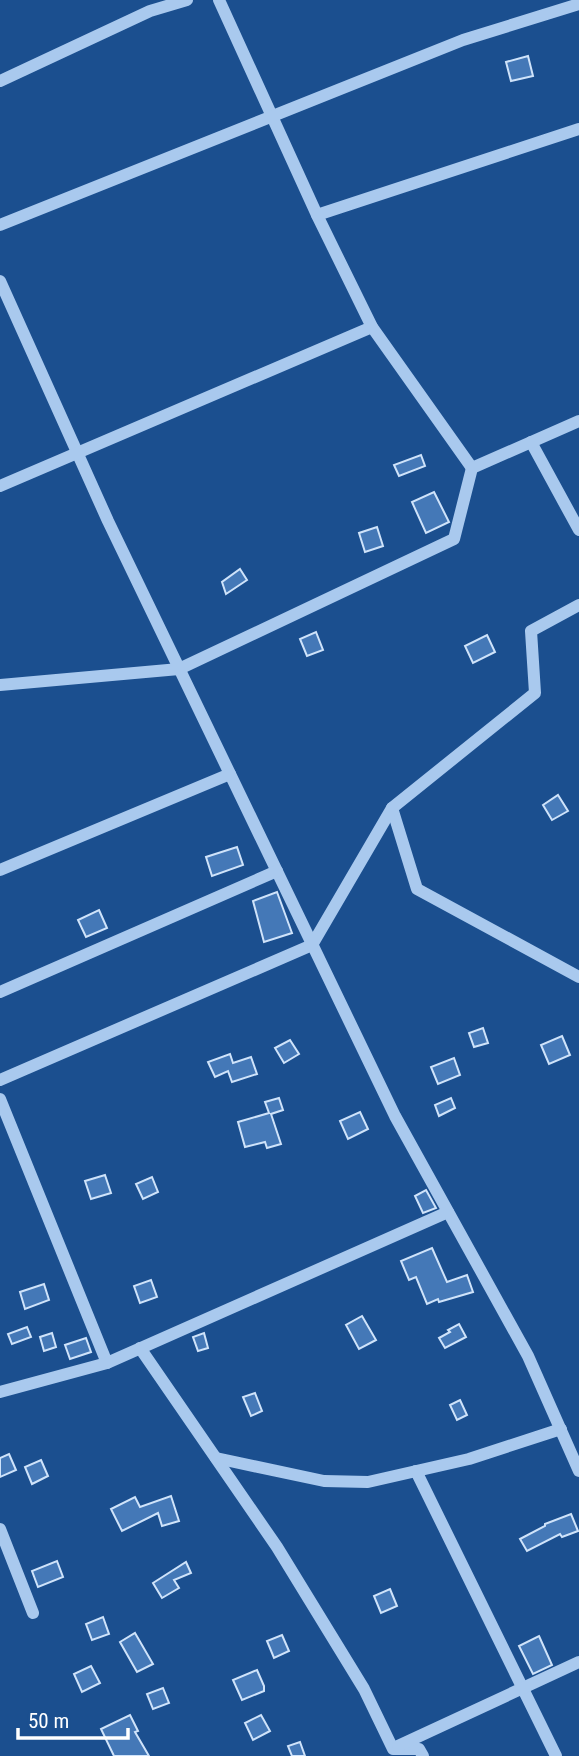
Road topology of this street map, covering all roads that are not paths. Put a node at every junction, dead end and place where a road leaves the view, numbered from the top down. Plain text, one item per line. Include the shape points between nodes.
1 (187, 0) edge
2 (219, 0) edge
3 (579, 4) edge
4 (0, 81) edge
5 (272, 116) junction
6 (579, 129) edge
7 (317, 215) junction
8 (0, 225) edge
9 (0, 281) edge
10 (372, 327) junction
11 (579, 421) edge
12 (531, 442) junction
13 (77, 453) junction
14 (472, 468) junction
15 (0, 486) edge
16 (579, 530) edge
17 (579, 605) edge
18 (179, 669) junction
19 (0, 685) edge
20 (230, 774) junction
21 (392, 808) junction
22 (0, 870) edge
23 (276, 871) junction
24 (312, 945) junction
25 (579, 977) edge
26 (0, 992) edge
27 (0, 1080) edge
28 (0, 1099) edge
29 (448, 1212) junction
30 (140, 1348) junction
31 (107, 1363) junction
32 (0, 1392) edge
33 (561, 1429) junction
34 (216, 1458) junction
35 (416, 1471) junction
36 (579, 1471) edge
37 (0, 1529) edge
38 (33, 1613) dead end
39 (579, 1662) edge
40 (522, 1689) junction
41 (393, 1749) junction
42 (421, 1752) edge
43 (405, 1756) edge
44 (556, 1756) edge

1 - 4 street via 150,11
2 - 5 street
3 - 5 street via 463,40
5 - 7 street
5 - 8 street
6 - 7 street
7 - 10 street
9 - 13 street
10 - 13 street
10 - 14 street
11 - 12 street
12 - 14 street
12 - 16 street
13 - 15 street
13 - 18 street
14 - 18 street via 454,539
17 - 21 street via 531,631 535,693
18 - 19 street
18 - 20 street
20 - 22 street
20 - 23 street
21 - 24 street
21 - 25 street via 417,889
23 - 24 street
23 - 26 street
24 - 27 street
24 - 29 street via 395,1116
28 - 31 street
29 - 30 street
29 - 33 street via 528,1356
30 - 31 street
30 - 34 street
31 - 32 street
33 - 35 street
33 - 36 street
34 - 35 street via 324,1481 368,1482
34 - 41 street via 364,1689
35 - 40 street
37 - 38 street
39 - 40 street
40 - 41 street
40 - 44 street
41 - 42 street
42 - 43 street

